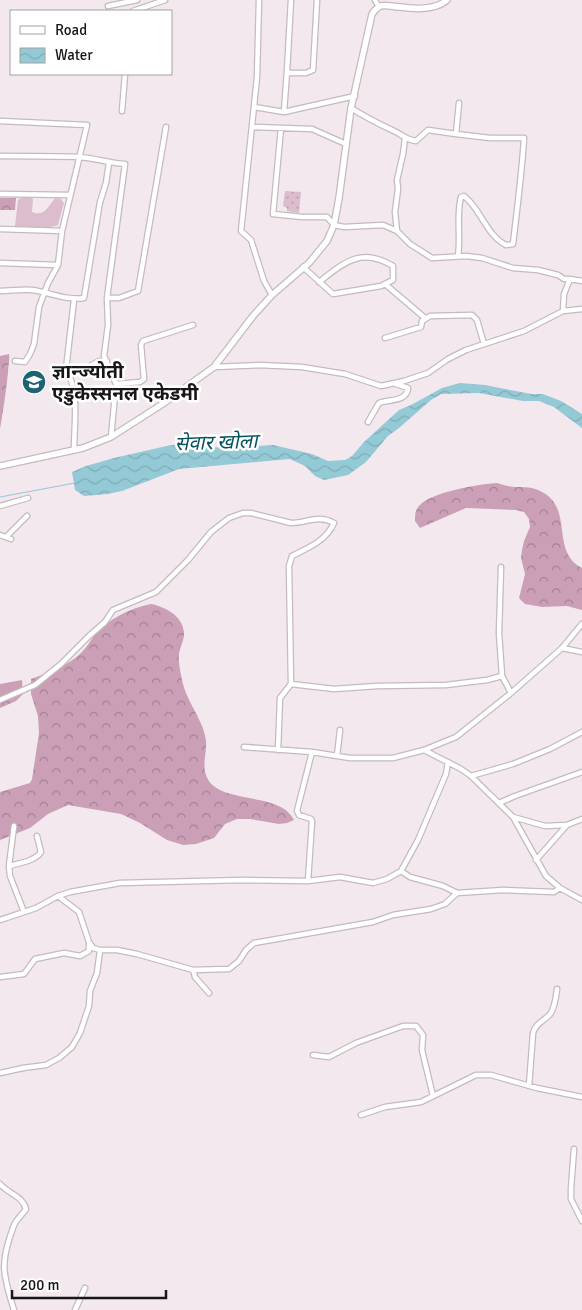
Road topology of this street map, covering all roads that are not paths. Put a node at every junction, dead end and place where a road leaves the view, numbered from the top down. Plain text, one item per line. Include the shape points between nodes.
1 (137, 0) edge
2 (165, 0) edge
3 (259, 0) edge
4 (291, 0) edge
5 (317, 0) edge
6 (375, 0) edge
7 (447, 0) edge
8 (108, 6) dead end
9 (379, 7) junction
10 (136, 10) edge
11 (287, 71) junction
12 (125, 75) edge
13 (355, 96) junction
14 (459, 103) dead end
15 (254, 107) junction
16 (351, 108) junction
17 (122, 111) dead end
18 (284, 112) junction
19 (0, 121) edge
20 (166, 127) dead end
21 (252, 127) junction
22 (281, 128) junction
23 (456, 134) junction
24 (405, 138) junction
25 (346, 144) junction
26 (0, 156) edge
27 (79, 157) junction
28 (109, 163) junction
29 (0, 194) edge
30 (70, 195) junction
31 (334, 225) junction
32 (0, 229) edge
33 (397, 230) junction
34 (62, 231) junction
35 (458, 256) junction
36 (0, 263) edge
37 (58, 265) junction
38 (303, 267) junction
39 (570, 279) junction
40 (582, 281) edge
41 (319, 282) junction
42 (384, 284) junction
43 (0, 291) edge
44 (46, 292) junction
45 (272, 295) junction
46 (107, 298) junction
47 (74, 300) junction
48 (582, 310) edge
49 (563, 311) junction
50 (425, 318) junction
51 (193, 325) dead end
52 (385, 338) dead end
53 (484, 344) junction
54 (15, 361) dead end
55 (107, 361) junction
56 (214, 367) junction
57 (66, 369) junction
58 (395, 383) junction
59 (116, 384) junction
60 (368, 422) dead end
61 (111, 437) junction
62 (74, 450) junction
63 (0, 466) edge
64 (28, 498) dead end
65 (0, 506) edge
66 (28, 516) dead end
67 (0, 535) edge
68 (501, 567) dead end
69 (582, 624) edge
70 (562, 648) junction
71 (582, 652) edge
72 (502, 676) junction
73 (291, 684) junction
74 (511, 693) junction
75 (0, 700) edge
76 (340, 730) dead end
77 (582, 732) edge
78 (244, 747) dead end
79 (278, 750) junction
80 (424, 750) junction
81 (312, 752) junction
82 (337, 756) junction
83 (448, 762) junction
84 (582, 772) edge
85 (471, 776) junction
86 (499, 804) junction
87 (513, 817) junction
88 (582, 819) edge
89 (14, 826) dead end
90 (567, 826) junction
91 (37, 836) dead end
92 (536, 860) junction
93 (9, 866) junction
94 (401, 871) junction
95 (308, 881) junction
96 (560, 888) junction
97 (457, 893) junction
98 (58, 896) junction
99 (582, 900) edge
100 (24, 912) junction
101 (0, 920) edge
102 (89, 942) junction
103 (100, 950) junction
104 (193, 970) junction
105 (0, 977) edge
106 (557, 989) dead end
107 (209, 993) dead end
108 (313, 1055) dead end
109 (0, 1073) edge
110 (529, 1086) junction
111 (433, 1096) junction
112 (582, 1097) edge
113 (361, 1115) dead end
114 (574, 1149) dead end
115 (0, 1184) edge
116 (582, 1221) edge
117 (85, 1288) dead end
118 (14, 1310) edge
119 (76, 1310) edge

1 - 8 street
2 - 10 street
3 - 15 street
4 - 11 street
5 - 11 street via 313,70 306,73
6 - 9 street
7 - 9 street via 429,7
9 - 13 street via 372,14
11 - 18 street
12 - 17 street
13 - 16 street
13 - 18 street
14 - 23 street
15 - 18 street
15 - 21 street
16 - 24 street
16 - 25 street
19 - 27 street via 87,125
20 - 46 street via 138,291 119,298
21 - 22 street
21 - 45 street via 241,231 251,240
22 - 25 street via 312,129
22 - 31 street via 273,214 327,217
23 - 24 street via 428,130 416,141
23 - 35 street via 524,138 513,244 506,245 499,240 464,196 459,204
24 - 33 street via 397,180
25 - 31 street
26 - 27 street
27 - 28 street
27 - 30 street
28 - 46 street via 125,164
28 - 47 street via 84,298
29 - 30 street
30 - 34 street
31 - 33 street via 383,225
31 - 38 street via 327,241
32 - 34 street
33 - 35 street via 410,244 432,258
34 - 37 street
35 - 39 street via 482,258
36 - 37 street
37 - 44 street
38 - 41 street
38 - 45 street
39 - 40 street
39 - 49 street via 564,294
41 - 42 street via 333,294
41 - 42 street via 345,262 364,257 380,259 393,266 392,280
42 - 50 street
43 - 44 street
44 - 47 street
44 - 54 street via 39,307 30,354 25,362
45 - 56 street
46 - 55 street via 104,356
47 - 57 street
48 - 49 street
49 - 53 street via 524,332
50 - 52 street via 421,327
50 - 53 street via 472,315 477,320
51 - 59 street via 143,341 144,379
53 - 58 street via 460,353 428,373
55 - 57 street via 99,361 86,368
55 - 59 street
56 - 58 street via 260,364 345,374 381,386
56 - 61 street
57 - 62 street via 75,391
58 - 60 street via 407,387 408,391 402,398 379,403
59 - 61 street
61 - 62 street
62 - 63 street
64 - 65 street
66 - 67 street via 8,538
68 - 72 street
69 - 70 street
70 - 71 street
70 - 74 street
72 - 73 street via 446,685 334,689
72 - 74 street
73 - 75 street via 289,566 292,556 318,543 334,523 314,518 291,523 243,513 229,518 211,532 156,592 114,610 61,664 35,685
73 - 79 street via 280,698
74 - 80 street via 456,737
76 - 82 street
77 - 85 street via 520,761
78 - 79 street
79 - 81 street
80 - 82 street via 393,758
80 - 83 street
81 - 82 street
81 - 95 street via 297,811 312,821
83 - 85 street
83 - 94 street via 418,840
84 - 86 street
85 - 86 street
86 - 87 street
87 - 90 street via 545,826
87 - 92 street
88 - 90 street
89 - 93 street
90 - 92 street
91 - 93 street via 40,854
92 - 96 street via 546,876
93 - 100 street
94 - 95 street via 372,883 340,877
94 - 97 street
95 - 98 street via 120,883
96 - 97 street via 554,892 503,890
96 - 99 street
97 - 104 street via 445,904 431,908 254,943 229,969
98 - 100 street
98 - 102 street via 78,912
100 - 101 street
102 - 103 street
102 - 105 street via 89,950 80,956 64,953 35,959 24,974
103 - 104 street via 137,954
103 - 109 street via 89,1006 72,1047 46,1065
104 - 107 street
106 - 110 street via 550,1015 534,1027
108 - 111 street via 329,1057 403,1026 416,1026 423,1035 422,1050
110 - 111 street via 476,1075
110 - 112 street
111 - 113 street via 421,1102 384,1107
114 - 116 street via 571,1199
115 - 118 street via 7,1192 15,1194 26,1209 1,1252 3,1280
117 - 119 street

